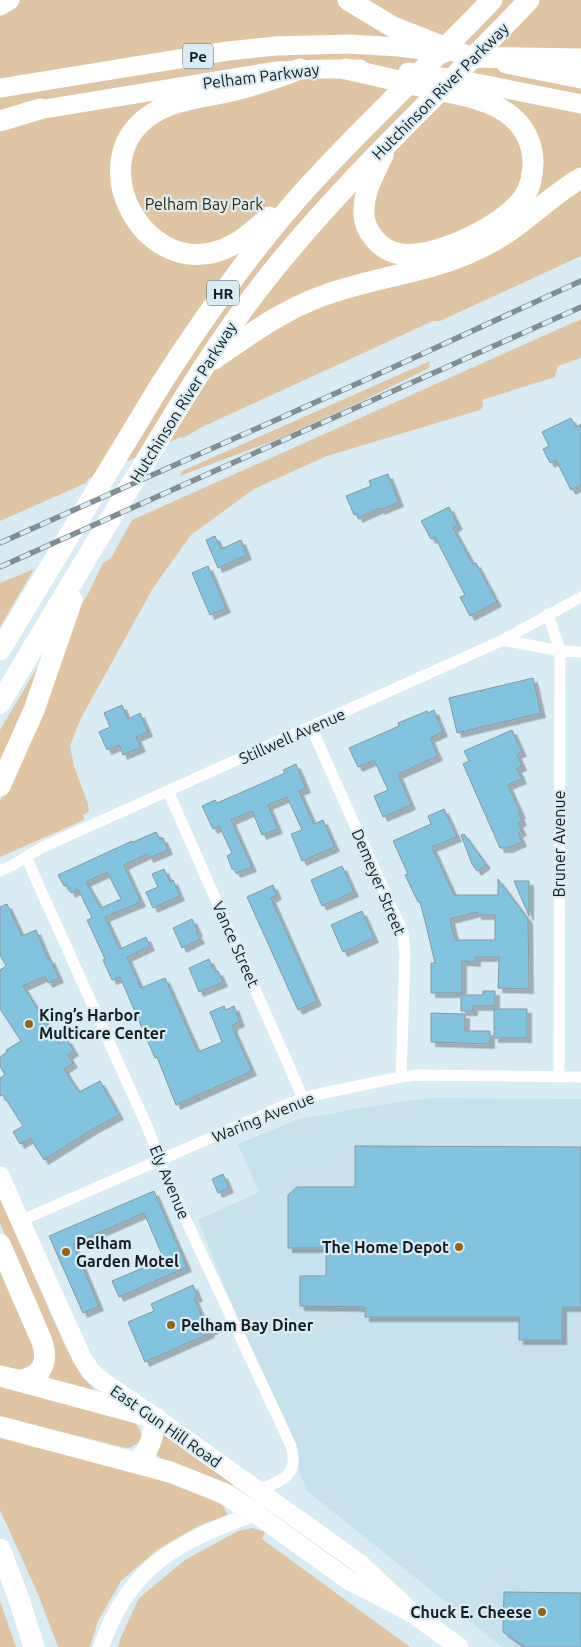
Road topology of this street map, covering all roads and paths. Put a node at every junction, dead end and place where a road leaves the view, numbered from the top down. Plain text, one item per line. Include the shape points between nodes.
1 (10, 0) edge
2 (348, 0) edge
3 (363, 0) edge
4 (492, 0) edge
5 (528, 0) edge
6 (0, 6) edge
7 (376, 18) junction
8 (400, 39) junction
9 (581, 58) edge
10 (544, 65) junction
11 (300, 69) junction
12 (346, 69) junction
13 (581, 79) edge
14 (0, 88) edge
15 (581, 104) edge
16 (40, 109) junction
17 (0, 116) edge
18 (0, 121) edge
19 (390, 141) junction
20 (333, 160) junction
21 (581, 178) edge
22 (203, 366) junction
23 (86, 560) junction
24 (581, 597) edge
25 (548, 614) junction
26 (503, 640) junction
27 (0, 650) edge
28 (560, 651) junction
29 (581, 652) edge
30 (0, 703) edge
31 (311, 727) junction
32 (0, 786) edge
33 (168, 791) junction
34 (26, 857) junction
35 (0, 871) edge
36 (559, 1076) junction
37 (401, 1077) junction
38 (581, 1077) edge
39 (303, 1098) junction
40 (160, 1160) junction
41 (0, 1176) edge
42 (20, 1221) junction
43 (0, 1244) edge
44 (9, 1378) edge
45 (156, 1418) junction
46 (3, 1428) edge
47 (136, 1462) junction
48 (258, 1490) junction
49 (255, 1513) junction
50 (0, 1550) edge
51 (412, 1614) junction
52 (34, 1647) edge
53 (100, 1647) edge
54 (460, 1647) edge

1 - 6 main road
2 - 7 highway
3 - 7 highway
4 - 20 highway, Hutchinson River Parkway / HR
5 - 19 highway, Hutchinson River Parkway / HR
7 - 8 highway
8 - 10 highway via 470,57
8 - 14 main road, Pelham Parkway / Pe via 253,48
9 - 10 highway
10 - 13 main road
11 - 12 main road, Pelham Parkway / Pe
11 - 16 main road, Pelham Parkway / Pe
11 - 20 highway via 233,91 172,104 144,120 124,152 121,180 125,198 138,224 154,239 173,249 204,254 243,240
12 - 15 main road, Pelham Parkway / Pe via 418,73
12 - 19 highway via 497,107 512,117 526,134 532,151 533,174 524,197 512,211 486,229 430,251 406,254 391,251 377,242 367,227 364,211 366,195
16 - 17 main road, Pelham Parkway / Pe
16 - 18 highway
19 - 22 highway, Hutchinson River Parkway / HR via 295,243
20 - 27 highway, Hutchinson River Parkway / HR via 233,279 187,344
21 - 22 highway via 480,249 439,264 311,300 265,323
22 - 23 highway, Hutchinson River Parkway / HR
23 - 30 highway, Hutchinson River Parkway / HR
23 - 32 highway via 34,710
24 - 25 street, Stillwell Avenue
25 - 26 street, Stillwell Avenue
25 - 28 street, Bruner Avenue
26 - 28 street
26 - 31 street, Stillwell Avenue
28 - 29 street
28 - 36 street, Bruner Avenue
31 - 33 street, Stillwell Avenue
31 - 37 street, Demeyer Street via 403,933
33 - 34 street, Stillwell Avenue
33 - 39 street, Vance Street
34 - 35 street, Stillwell Avenue
34 - 40 street, Ely Avenue
36 - 37 street, Waring Avenue
36 - 38 street, Waring Avenue
37 - 39 street, Waring Avenue
39 - 40 street, Waring Avenue
40 - 42 street, Waring Avenue
40 - 48 street, Ely Avenue via 291,1446 293,1461 288,1474
41 - 42 main road, East Gun Hill Road
42 - 45 main road, East Gun Hill Road via 86,1365 105,1384
43 - 44 highway via 45,1351 38,1373 32,1377
44 - 45 highway
45 - 47 highway via 149,1447
45 - 48 main road, East Gun Hill Road
46 - 47 highway
47 - 49 highway via 210,1488
48 - 51 main road, East Gun Hill Road via 359,1563
49 - 51 main road, East Gun Hill Road via 348,1580
49 - 53 main road via 176,1549 148,1570 122,1599
50 - 52 highway
51 - 54 main road, East Gun Hill Road

